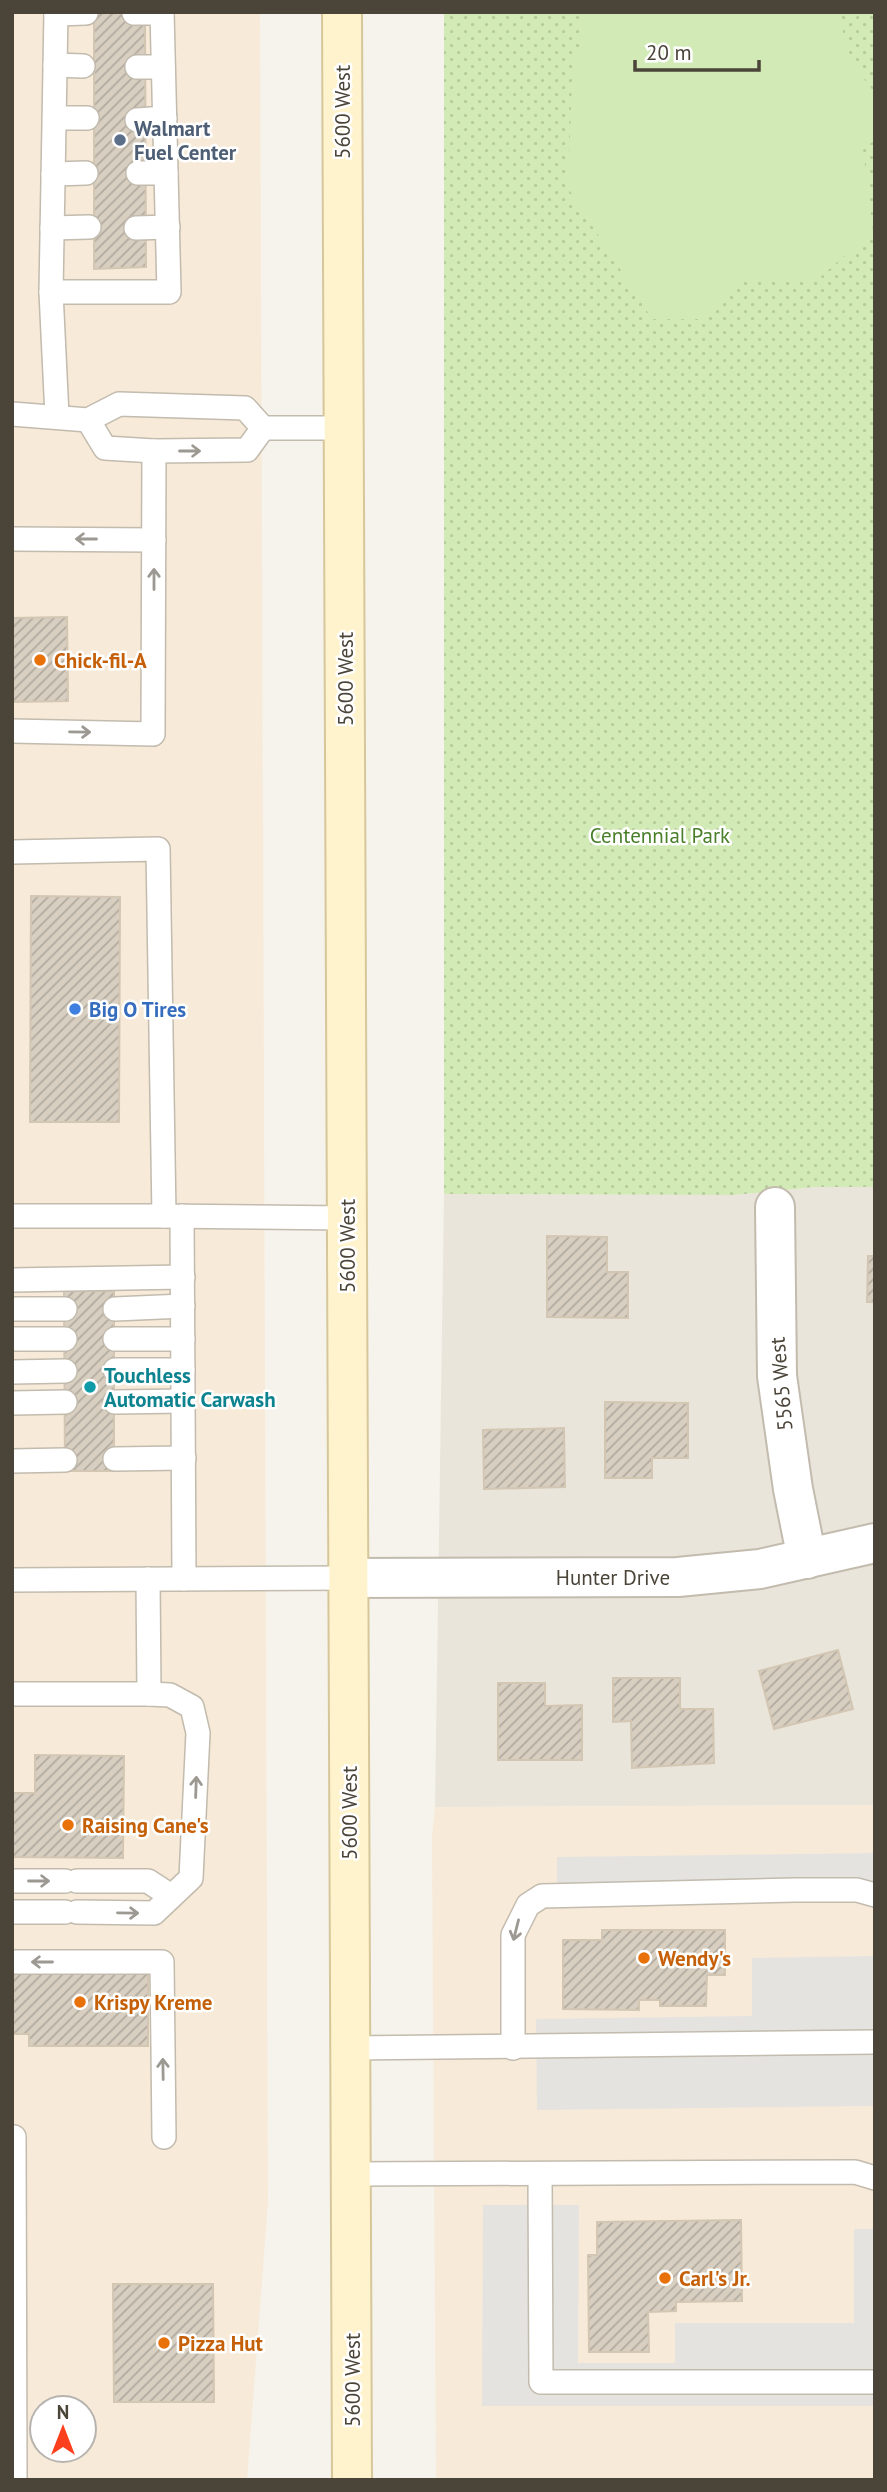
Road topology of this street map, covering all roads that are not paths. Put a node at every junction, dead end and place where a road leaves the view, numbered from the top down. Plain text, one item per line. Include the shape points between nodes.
1 (342, 12) edge
2 (56, 13) edge
3 (86, 13) edge
4 (134, 13) edge
5 (162, 13) edge
6 (55, 65) junction
7 (83, 66) dead end
8 (137, 67) dead end
9 (163, 67) junction
10 (55, 118) junction
11 (87, 118) dead end
12 (165, 118) junction
13 (137, 120) dead end
14 (86, 173) dead end
15 (138, 173) dead end
16 (166, 173) junction
17 (53, 174) junction
18 (89, 227) dead end
19 (168, 227) junction
20 (52, 228) junction
21 (136, 228) dead end
22 (51, 292) junction
23 (12, 414) edge
24 (57, 416) junction
25 (88, 420) junction
26 (263, 428) junction
27 (344, 428) junction
28 (154, 451) junction
29 (12, 539) edge
30 (154, 540) junction
31 (12, 731) edge
32 (12, 852) edge
33 (775, 1207) dead end
34 (12, 1216) edge
35 (173, 1216) junction
36 (347, 1218) junction
37 (183, 1277) junction
38 (12, 1280) edge
39 (183, 1306) junction
40 (12, 1308) edge
41 (65, 1308) dead end
42 (115, 1308) dead end
43 (12, 1339) edge
44 (65, 1339) dead end
45 (115, 1339) dead end
46 (183, 1339) junction
47 (115, 1370) dead end
48 (183, 1370) junction
49 (65, 1371) dead end
50 (12, 1372) edge
51 (183, 1401) junction
52 (65, 1402) dead end
53 (115, 1402) dead end
54 (12, 1403) edge
55 (184, 1458) junction
56 (115, 1459) dead end
57 (65, 1460) dead end
58 (12, 1461) edge
59 (875, 1543) edge
60 (807, 1559) junction
61 (348, 1578) junction
62 (148, 1579) junction
63 (184, 1579) junction
64 (12, 1580) edge
65 (12, 1694) edge
66 (149, 1694) junction
67 (12, 1881) edge
68 (875, 1895) edge
69 (171, 1896) junction
70 (12, 1912) edge
71 (12, 1962) edge
72 (875, 2042) edge
73 (350, 2048) junction
74 (513, 2048) junction
75 (14, 2137) dead end
76 (164, 2137) dead end
77 (351, 2174) junction
78 (540, 2174) junction
79 (875, 2178) edge
80 (875, 2382) edge
81 (15, 2480) edge
82 (352, 2480) edge

1 - 27 main road, 5600 West
2 - 3 lane
2 - 6 lane
4 - 5 lane
5 - 9 lane
6 - 7 lane
6 - 10 lane
8 - 9 lane
9 - 12 lane
10 - 11 lane
10 - 17 lane
12 - 13 lane
12 - 16 lane
14 - 17 lane
15 - 16 lane
16 - 19 lane
17 - 20 lane
18 - 20 lane
19 - 21 lane
19 - 22 lane via 169,292
20 - 22 lane
22 - 24 lane
23 - 24 lane
24 - 25 lane
25 - 26 lane via 119,404 245,408
25 - 28 lane via 105,448
26 - 27 lane
28 -> 26 lane via 247,450
27 - 36 main road, 5600 West
28 - 30 lane
30 -> 29 lane
31 -> 30 lane via 153,734
32 - 35 lane via 158,849
33 - 60 street, 5565 West via 777,1376
34 - 35 lane
35 - 36 lane
35 - 37 lane
36 - 61 main road, 5600 West
37 - 38 lane
37 - 39 lane
39 - 42 lane
39 - 46 lane
40 - 41 lane
43 - 44 lane
45 - 46 lane
46 - 48 lane
47 - 48 lane
48 - 51 lane
49 - 50 lane
51 - 53 lane
51 - 55 lane
52 - 54 lane
55 - 56 lane
55 - 63 lane
57 - 58 lane
59 - 60 street, Hunter Drive
60 - 61 street, Hunter Drive via 678,1577
61 - 63 lane
61 - 73 main road, 5600 West
62 - 63 lane
62 - 64 lane
62 - 66 lane
65 - 66 lane
69 -> 66 lane via 191,1878 198,1733 192,1707 170,1695
67 -> 69 lane via 148,1881
68 -> 74 lane via 858,1890 542,1896 528,1905 513,1935
70 -> 69 lane via 154,1913
76 -> 71 lane via 162,1962
72 - 74 lane
73 - 74 lane
73 - 77 main road, 5600 West
75 - 81 lane
77 - 78 lane
77 - 82 main road, 5600 West
78 - 79 lane via 855,2172
78 - 80 lane via 541,2382

